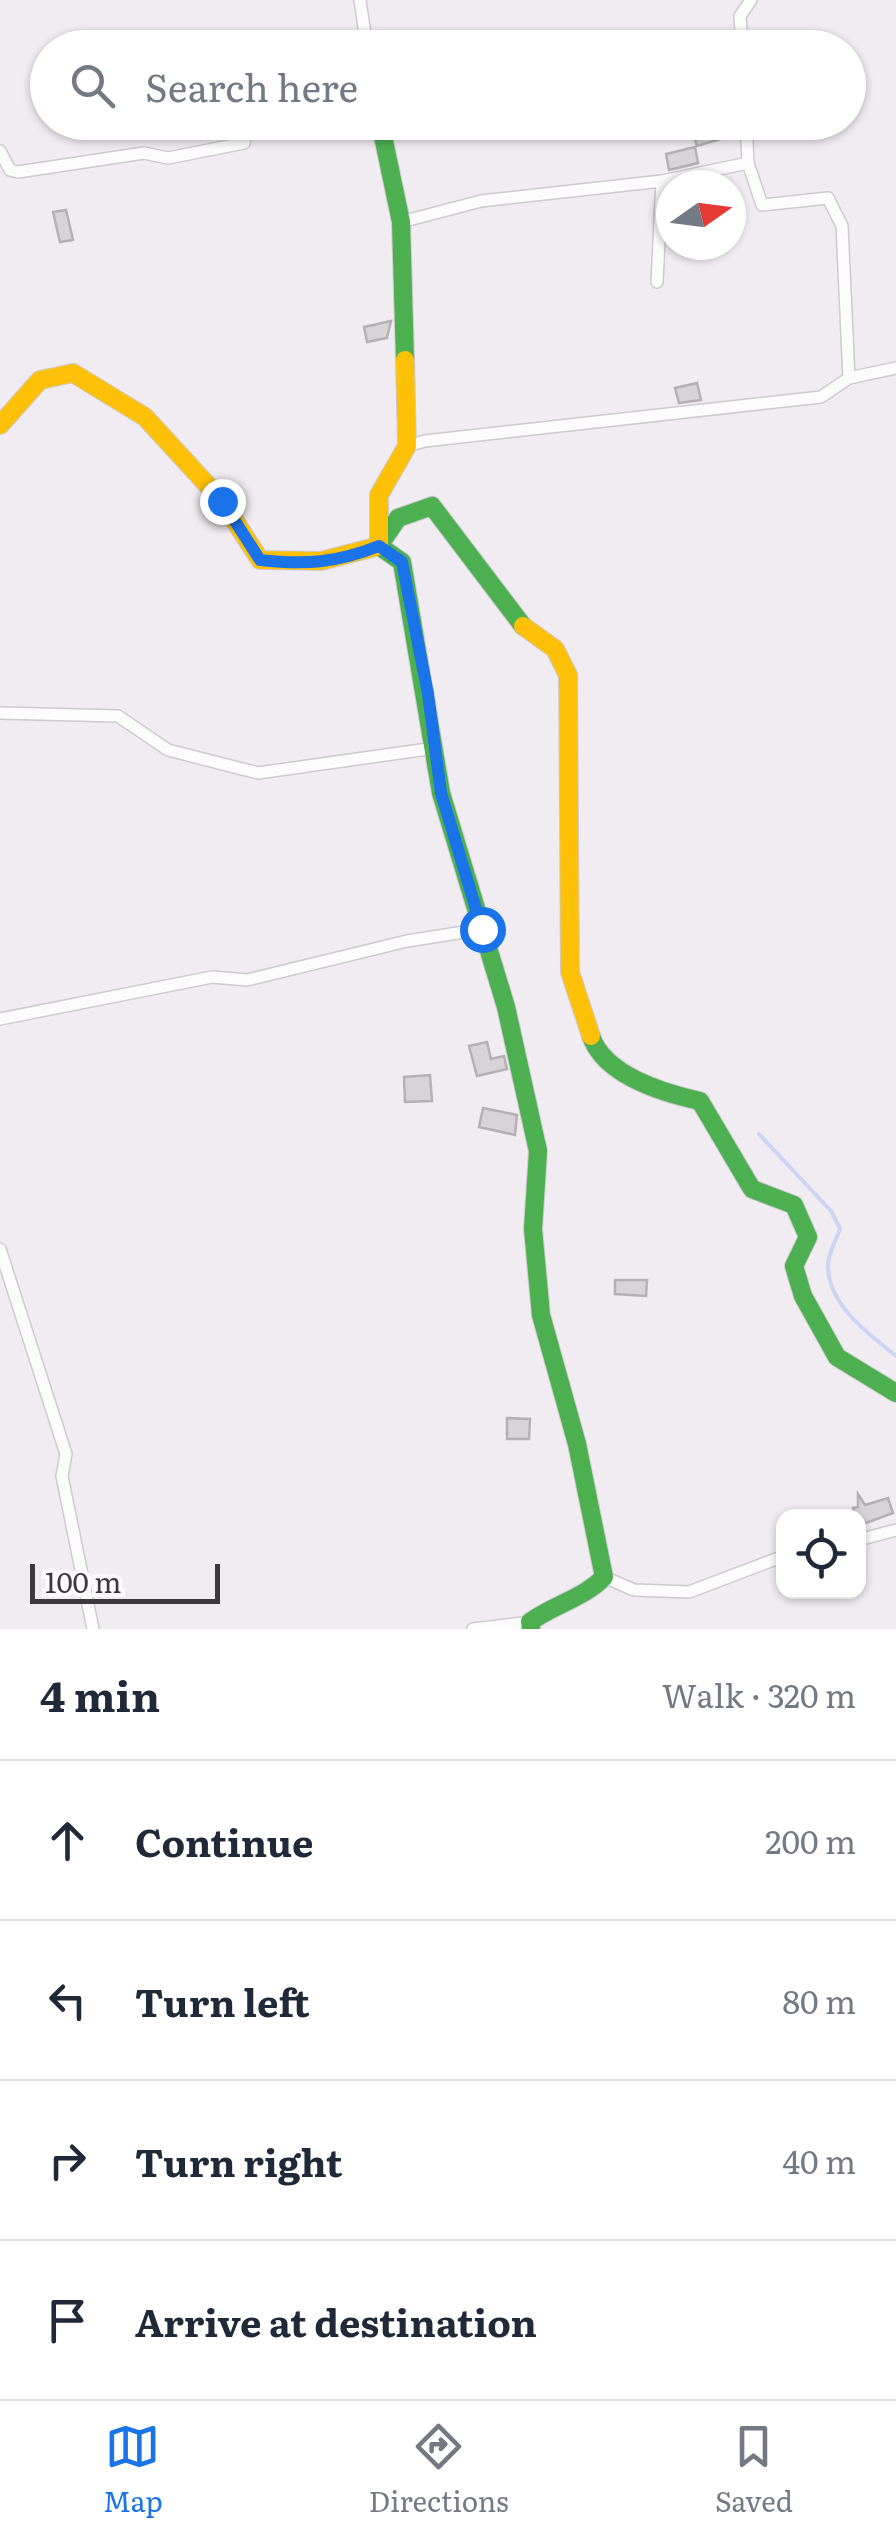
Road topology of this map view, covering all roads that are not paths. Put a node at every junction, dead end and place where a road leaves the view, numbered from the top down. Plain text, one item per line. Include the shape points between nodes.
1 (360, 0) edge
2 (751, 0) edge
3 (364, 30) edge
4 (741, 30) edge
5 (245, 140) edge
6 (384, 140) edge
7 (747, 140) edge
8 (0, 152) edge
9 (748, 163) junction
10 (715, 170) edge
11 (656, 182) edge
12 (401, 222) junction
13 (658, 260) edge
14 (657, 282) dead end
15 (896, 368) edge
16 (849, 378) junction
17 (0, 425) edge
18 (407, 446) junction
19 (379, 546) junction
20 (0, 712) edge
21 (436, 748) junction
22 (482, 929) junction
23 (0, 1019) edge
24 (0, 1248) edge
25 (896, 1393) edge
26 (896, 1530) edge
27 (866, 1538) edge
28 (776, 1559) edge
29 (604, 1577) junction
30 (531, 1625) edge
31 (92, 1629) edge
32 (472, 1629) edge

1 - 3 street
2 - 4 street via 740,16
5 - 8 street via 168,158 144,153 18,172
6 - 12 street
7 - 9 street
9 - 10 street
9 - 16 street via 762,205 828,198 842,226
11 - 12 street via 480,201
12 - 18 street
13 - 14 street
15 - 16 street
16 - 18 street via 821,398
17 - 19 street via 40,380 73,373 145,417 222,501 260,560 339,562
18 - 19 street via 379,496
19 - 21 street via 402,562
19 - 25 street via 398,518 432,506 515,620 555,648 568,675 570,972 596,1054 660,1092 700,1101 752,1189 794,1205 808,1237 794,1266 836,1357
20 - 21 street via 118,716 168,750 258,773
21 - 22 street via 441,793
22 - 23 street via 247,980 212,977
22 - 29 street via 538,1151 533,1229 541,1315
24 - 31 street via 66,1454 62,1476
26 - 27 street
28 - 29 street via 689,1592 634,1590
29 - 30 street via 592,1592 553,1602
30 - 32 street

